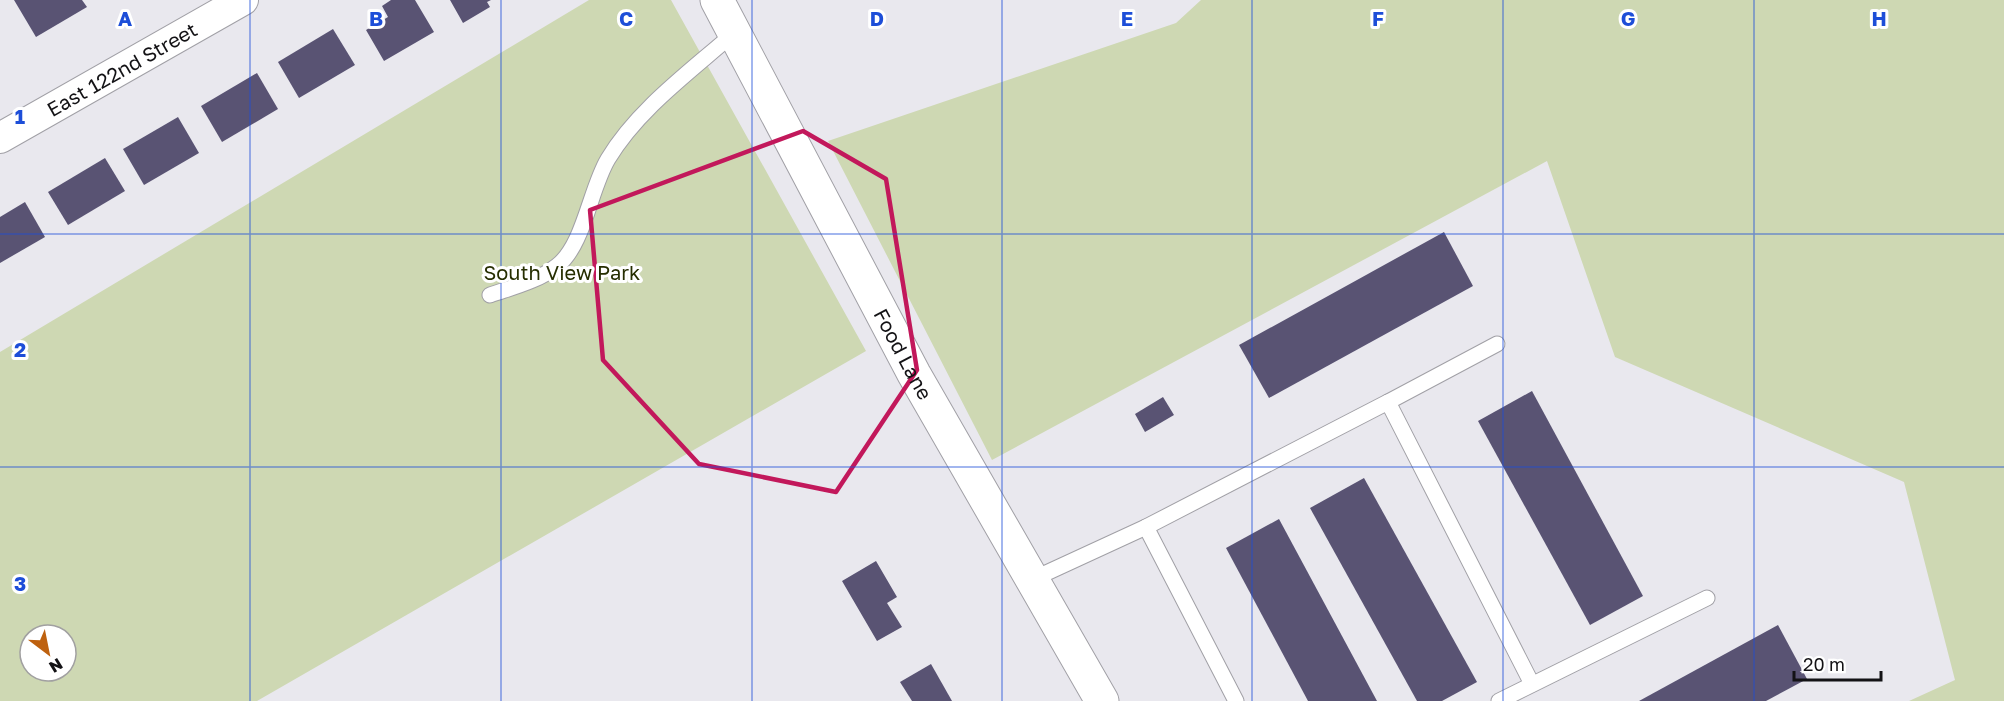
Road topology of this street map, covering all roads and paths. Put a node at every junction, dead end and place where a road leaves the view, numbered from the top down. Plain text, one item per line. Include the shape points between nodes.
1 (243, 0) edge
2 (717, 0) edge
3 (734, 33) junction
4 (0, 138) edge
5 (490, 295) dead end
6 (1497, 344) dead end
7 (1388, 402) junction
8 (1146, 527) junction
9 (1031, 580) junction
10 (1707, 598) dead end
11 (1532, 684) junction
12 (1102, 701) edge
13 (1236, 701) edge
14 (1499, 701) edge

1 - 4 street, East 122nd Street
2 - 3 street, Food Lane
3 - 5 lane via 671,88 608,159 575,242 559,265 538,278
3 - 9 street, Food Lane via 914,374
6 - 7 lane
7 - 8 lane
7 - 11 lane
8 - 9 lane
8 - 13 lane
9 - 12 street, Food Lane
10 - 11 lane
11 - 14 lane

